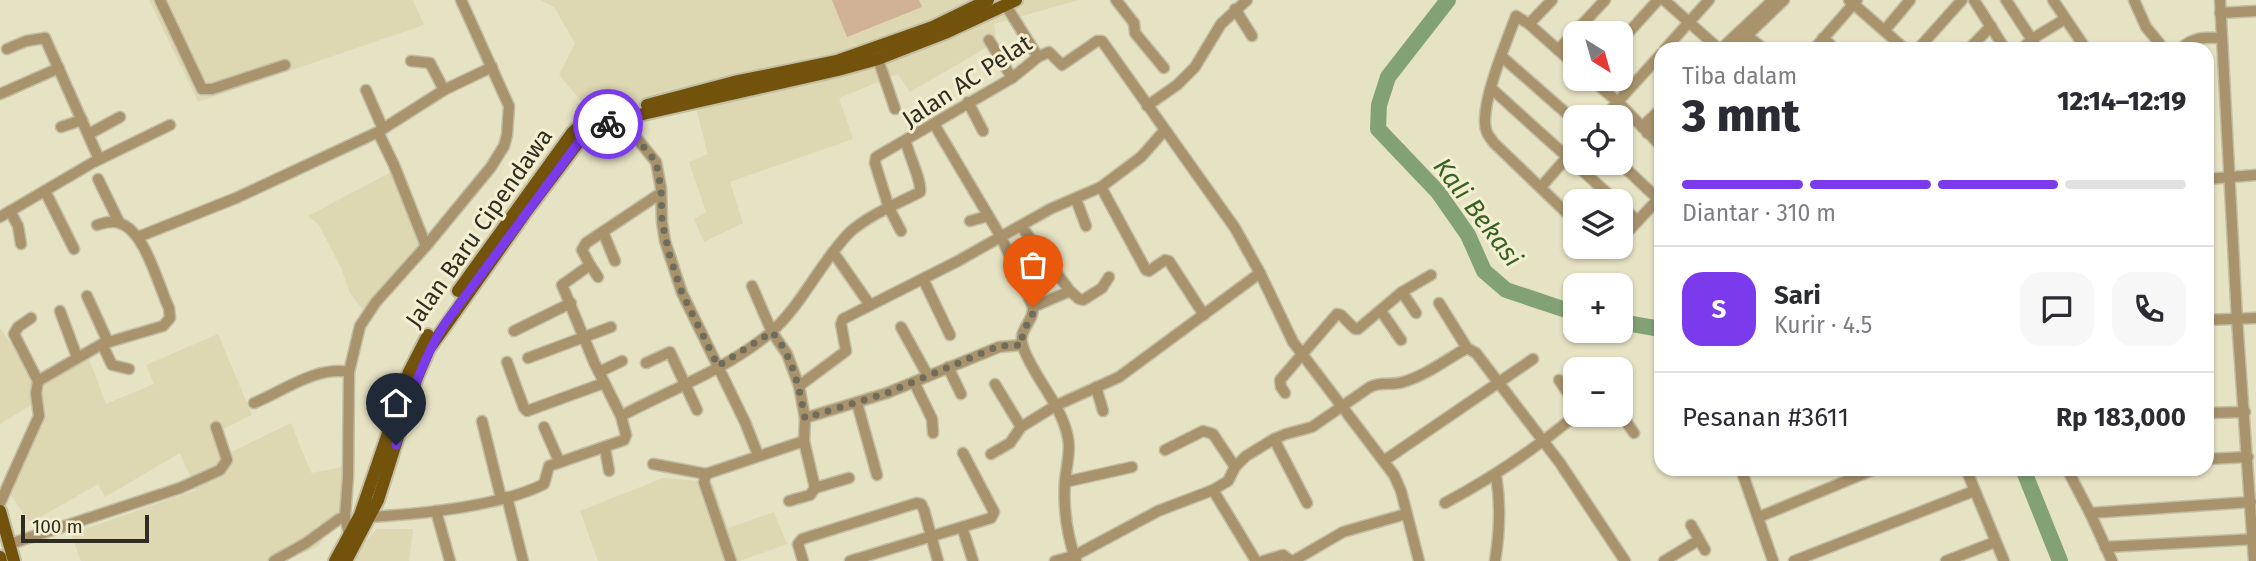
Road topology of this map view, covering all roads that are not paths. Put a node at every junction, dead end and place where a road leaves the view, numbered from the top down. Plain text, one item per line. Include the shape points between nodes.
1 (160, 0) edge
2 (461, 0) edge
3 (988, 0) edge
4 (1247, 0) edge
5 (1552, 0) edge
6 (1605, 0) edge
7 (1658, 0) edge
8 (1664, 0) edge
9 (1709, 0) edge
10 (1773, 0) edge
11 (1784, 0) edge
12 (1910, 0) edge
13 (1962, 0) edge
14 (1974, 0) edge
15 (2006, 0) edge
16 (2053, 0) edge
17 (2134, 0) edge
18 (2230, 0) edge
19 (1853, 1) edge
20 (1011, 2) edge
21 (1120, 3) edge
22 (2220, 7) edge
23 (1235, 9) junction
24 (2256, 11) edge
25 (2065, 19) junction
26 (1689, 21) junction
27 (1530, 24) junction
28 (1991, 26) junction
29 (1633, 28) edge
30 (1885, 30) junction
31 (1743, 33) junction
32 (1252, 36) dead end
33 (1823, 38) junction
34 (2221, 38) junction
35 (2032, 39) junction
36 (989, 40) dead end
37 (1671, 42) edge
38 (1718, 42) edge
39 (1733, 42) edge
40 (1755, 42) edge
41 (1820, 42) edge
42 (1827, 42) edge
43 (1898, 42) edge
44 (1924, 42) edge
45 (1976, 42) edge
46 (2001, 42) edge
47 (2029, 42) edge
48 (2034, 42) edge
49 (2081, 42) edge
50 (2158, 42) edge
51 (2190, 42) edge
52 (7, 49) dead end
53 (1558, 50) junction
54 (884, 52) junction
55 (1563, 54) edge
56 (1501, 56) junction
57 (1038, 57) junction
58 (411, 61) dead end
59 (1654, 62) edge
60 (285, 65) dead end
61 (492, 67) junction
62 (59, 68) junction
63 (1164, 68) dead end
64 (1012, 78) junction
65 (1492, 89) junction
66 (366, 90) dead end
67 (444, 90) junction
68 (1605, 91) edge
69 (0, 94) edge
70 (968, 102) junction
71 (1618, 102) junction
72 (1615, 105) edge
73 (1147, 106) junction
74 (895, 109) dead end
75 (1563, 110) edge
76 (120, 117) dead end
77 (1654, 118) edge
78 (621, 119) junction
79 (82, 120) junction
80 (934, 124) junction
81 (1654, 124) edge
82 (170, 125) dead end
83 (61, 127) dead end
84 (1645, 130) junction
85 (381, 131) junction
86 (983, 131) dead end
87 (1164, 131) junction
88 (89, 134) junction
89 (1654, 139) edge
90 (906, 142) junction
91 (1563, 153) edge
92 (99, 159) junction
93 (1563, 162) edge
94 (1633, 174) edge
95 (1587, 175) edge
96 (2256, 175) edge
97 (2230, 177) junction
98 (2214, 178) edge
99 (98, 179) dead end
100 (1101, 187) junction
101 (1541, 187) junction
102 (1603, 189) edge
103 (45, 191) junction
104 (661, 193) junction
105 (1654, 193) edge
106 (1076, 200) junction
107 (1654, 203) edge
108 (890, 208) junction
109 (522, 209) junction
110 (1563, 209) edge
111 (5, 214) edge
112 (988, 216) junction
113 (1633, 217) edge
114 (970, 221) dead end
115 (1638, 221) junction
116 (118, 222) junction
117 (97, 225) dead end
118 (1021, 226) junction
119 (1086, 226) dead end
120 (1633, 226) edge
121 (901, 231) dead end
122 (603, 232) junction
123 (138, 237) junction
124 (1001, 237) junction
125 (21, 244) dead end
126 (426, 246) junction
127 (74, 249) dead end
128 (832, 252) junction
129 (615, 261) dead end
130 (590, 265) junction
131 (1260, 273) junction
132 (1431, 275) dead end
133 (598, 277) dead end
134 (1109, 277) dead end
135 (923, 279) junction
136 (751, 285) dead end
137 (1070, 291) junction
138 (1402, 292) junction
139 (87, 296) dead end
140 (571, 303) junction
141 (1439, 303) dead end
142 (870, 304) junction
143 (1033, 307) junction
144 (60, 311) dead end
145 (1381, 311) junction
146 (1416, 313) dead end
147 (1204, 315) junction
148 (31, 318) dead end
149 (2256, 318) edge
150 (2237, 319) junction
151 (443, 320) junction
152 (2214, 320) edge
153 (611, 327) dead end
154 (901, 327) dead end
155 (514, 331) dead end
156 (772, 332) junction
157 (950, 335) dead end
158 (584, 336) junction
159 (1402, 340) dead end
160 (105, 343) junction
161 (1022, 345) junction
162 (1467, 348) junction
163 (1303, 355) junction
164 (77, 357) junction
165 (528, 358) dead end
166 (1533, 359) dead end
167 (622, 361) dead end
168 (507, 362) dead end
169 (646, 363) dead end
170 (718, 366) junction
171 (948, 367) junction
172 (129, 369) dead end
173 (349, 372) junction
174 (599, 372) junction
175 (928, 376) junction
176 (1559, 380) dead end
177 (38, 381) junction
178 (914, 382) junction
179 (1498, 382) junction
180 (604, 383) junction
181 (686, 383) junction
182 (995, 384) dead end
183 (799, 386) junction
184 (1563, 386) edge
185 (1096, 387) junction
186 (1286, 393) dead end
187 (961, 394) dead end
188 (254, 403) dead end
189 (858, 403) junction
190 (1055, 406) junction
191 (1344, 406) junction
192 (697, 411) dead end
193 (1103, 411) dead end
194 (2245, 412) junction
195 (2214, 413) edge
196 (621, 416) junction
197 (805, 418) junction
198 (482, 421) dead end
199 (1563, 426) edge
200 (544, 427) dead end
201 (1021, 427) junction
202 (1630, 427) edge
203 (216, 428) dead end
204 (933, 433) dead end
205 (1634, 433) dead end
206 (1274, 439) junction
207 (804, 441) junction
208 (1544, 442) junction
209 (605, 448) junction
210 (1165, 450) dead end
211 (963, 453) dead end
212 (758, 454) junction
213 (991, 454) dead end
214 (2248, 457) junction
215 (2214, 459) edge
216 (1385, 460) junction
217 (559, 461) junction
218 (653, 464) dead end
219 (1132, 467) dead end
220 (1235, 467) junction
221 (609, 471) dead end
222 (706, 474) junction
223 (877, 475) dead end
224 (1496, 475) junction
225 (1744, 476) edge
226 (1858, 476) edge
227 (1968, 476) edge
228 (2071, 476) edge
229 (849, 478) dead end
230 (1065, 482) junction
231 (815, 488) junction
232 (1213, 490) junction
233 (1974, 492) junction
234 (504, 498) junction
235 (789, 501) dead end
236 (2251, 502) junction
237 (0, 503) edge
238 (1307, 503) dead end
239 (1445, 503) dead end
240 (0, 511) edge
241 (436, 511) junction
242 (2090, 513) junction
243 (1406, 514) junction
244 (345, 517) junction
245 (369, 517) junction
246 (1759, 517) junction
247 (1691, 525) dead end
248 (962, 527) junction
249 (353, 535) junction
250 (930, 535) junction
251 (2254, 539) edge
252 (1699, 540) junction
253 (1995, 542) junction
254 (10, 544) junction
255 (2105, 547) junction
256 (1705, 550) dead end
257 (1075, 558) edge
258 (14, 561) edge
259 (274, 561) edge
260 (335, 561) edge
261 (346, 561) edge
262 (450, 561) edge
263 (523, 561) edge
264 (731, 561) edge
265 (803, 561) edge
266 (850, 561) edge
267 (938, 561) edge
268 (973, 561) edge
269 (1055, 561) edge
270 (1256, 561) edge
271 (1263, 561) edge
272 (1292, 561) edge
273 (1419, 561) edge
274 (1495, 561) edge
275 (1625, 561) edge
276 (1664, 561) edge
277 (1773, 561) edge
278 (1794, 561) edge
279 (1946, 561) edge
280 (2004, 561) edge
281 (2112, 561) edge
282 (2254, 561) edge

1 - 60 street via 202,89
2 - 61 street
3 - 54 main road, Jalan Baru Cipendawa
4 - 23 street
5 - 27 street
6 - 53 street
7 - 29 street
8 - 26 street
9 - 26 street
10 - 31 street
11 - 31 street
12 - 30 street
13 - 44 street
14 - 28 street
15 - 35 street
16 - 25 street
17 - 50 street
18 - 22 street
19 - 30 street
19 - 33 street
20 - 54 main road, Jalan Baru Cipendawa via 945,33
20 - 57 street
21 - 63 street via 1134,23 1135,33
22 - 24 street
22 - 34 street
23 - 32 street
23 - 73 street via 1195,67
25 - 35 street
25 - 49 street
26 - 37 street
26 - 38 street
27 - 53 street
27 - 56 street via 1517,16
28 - 45 street
28 - 46 street
30 - 43 street
31 - 39 street
31 - 40 street
33 - 41 street
33 - 42 street
34 - 51 street via 2201,37
34 - 97 street
35 - 47 street
35 - 48 street
36 - 64 street
52 - 62 street via 45,38
53 - 55 street
54 - 74 street
54 - 78 main road, Jalan Baru Cipendawa via 838,70
54 - 109 main road, Jalan Baru Cipendawa via 734,82 583,123
56 - 65 street
56 - 75 street
57 - 64 street, Jalan AC Pelat
57 - 73 street, Jalan AC Pelat via 1051,53 1062,65 1102,41
58 - 67 street via 431,64
59 - 71 street
61 - 67 street
61 - 126 street via 509,106 504,146
62 - 69 street
62 - 79 street
64 - 70 street, Jalan AC Pelat
65 - 91 street
65 - 101 street via 1486,133
66 - 85 street
67 - 85 street
68 - 71 street
70 - 80 street, Jalan AC Pelat
70 - 86 street
71 - 72 street
71 - 84 street
73 - 87 street, Jalan AC Pelat
76 - 88 street
77 - 84 street
78 - 104 street via 656,162
78 - 109 main road, Jalan Baru Cipendawa via 581,139
79 - 83 street
79 - 88 street
80 - 90 street, Jalan AC Pelat
80 - 112 street
81 - 84 street
82 - 92 street
84 - 89 street
85 - 123 street
85 - 126 street
87 - 100 street
87 - 131 street, Jalan AC Pelat via 1224,212
88 - 92 street
90 - 108 street via 875,160
90 - 108 street, Jalan AC Pelat via 921,191
92 - 103 street
93 - 101 street
94 - 105 street
95 - 102 street
96 - 97 street
97 - 98 street
97 - 150 street
99 - 116 street
100 - 106 street
100 - 147 street via 1146,270 1169,261
101 - 110 street
103 - 111 street
103 - 127 street
104 - 122 street
104 - 170 street via 670,257 682,293
106 - 118 street
106 - 119 street
107 - 115 street
108 - 121 street
108 - 128 street, Jalan AC Pelat via 852,231
109 - 151 main road, Jalan Baru Cipendawa
111 - 125 street via 18,226
112 - 114 street
112 - 124 street
113 - 115 street
115 - 120 street
116 - 117 street
116 - 123 street
118 - 124 street
118 - 137 street
122 - 129 street
122 - 130 street via 583,246
123 - 160 street via 170,318 163,326
124 - 135 street
124 - 143 street
126 - 173 street via 366,316
128 - 142 street
128 - 156 street, Jalan AC Pelat
130 - 133 street
130 - 140 street via 562,285
131 - 147 street
131 - 163 street, Jalan AC Pelat via 1284,327
132 - 138 street
134 - 137 street via 1088,298 1079,299
135 - 142 street
135 - 157 street
136 - 156 street
137 - 143 street
138 - 145 street
138 - 146 street
139 - 160 street
140 - 155 street
140 - 158 street
141 - 162 street
142 - 183 street via 842,319 846,351
143 - 161 street via 1032,318 1022,332
144 - 164 street
145 - 159 street
145 - 163 street via 1356,329 1337,314
147 - 185 street via 1119,377
148 - 177 street via 14,336
149 - 150 street
150 - 152 street
150 - 194 street
151 - 245 main road, Jalan Baru Cipendawa via 416,380
151 - 249 main road, Jalan Baru Cipendawa via 420,348 409,372
153 - 158 street
154 - 175 street
156 - 170 street, Jalan AC Pelat
156 - 183 street via 783,346
158 - 165 street
158 - 174 street
160 - 164 street
160 - 172 street via 111,365
161 - 171 street via 999,346
161 - 190 street
162 - 179 street
162 - 191 street via 1411,379 1376,383
163 - 186 street via 1280,380
163 - 191 street, Jalan AC Pelat
164 - 177 street
166 - 179 street
167 - 174 street
168 - 180 street via 527,411
169 - 181 street via 670,352
170 - 181 street, Jalan AC Pelat
170 - 212 street
171 - 175 street
171 - 187 street
173 - 188 street via 316,374
173 - 244 street
174 - 180 street
175 - 178 street
176 - 184 street
177 - 237 street via 38,419
178 - 189 street
178 - 204 street via 932,419
179 - 208 street
179 - 216 street
180 - 196 street
181 - 192 street
181 - 196 street, Jalan AC Pelat
182 - 201 street
183 - 197 street
185 - 190 street
185 - 193 street
189 - 197 street
189 - 223 street
190 - 201 street
190 - 230 street via 1068,438
191 - 206 street via 1312,427
191 - 216 street, Jalan AC Pelat
194 - 195 street
194 - 214 street
196 - 209 street via 626,438
197 - 207 street
198 - 234 street
199 - 208 street
200 - 217 street
201 - 213 street via 1010,443
202 - 205 street
203 - 254 street via 227,460 220,470 180,488
206 - 220 street
206 - 238 street
207 - 212 street
207 - 231 street
208 - 224 street
208 - 275 street
209 - 217 street
209 - 221 street
210 - 220 street via 1208,431
211 - 248 street via 994,512 991,518
212 - 222 street
214 - 215 street
214 - 236 street
216 - 243 street, Jalan AC Pelat via 1398,482
217 - 234 street via 547,468 544,484
218 - 222 street
219 - 230 street
220 - 232 street via 1228,481
222 - 264 street via 704,482
224 - 239 street
224 - 274 street via 1500,526
225 - 246 street
226 - 246 street
227 - 233 street
228 - 242 street
229 - 231 street
230 - 257 street via 1065,521
231 - 235 street via 810,495
232 - 257 street via 1158,511
232 - 270 street
233 - 253 street
233 - 278 street
234 - 241 street
234 - 263 street
236 - 242 street
236 - 251 street
240 - 254 main road
241 - 245 street
241 - 262 street
242 - 255 street
243 - 272 street via 1343,533
243 - 273 street, Jalan AC Pelat
244 - 249 street
244 - 259 street
245 - 249 main road, Jalan Baru Cipendawa
246 - 277 street
247 - 252 street
248 - 250 street
248 - 268 street
249 - 260 main road, Jalan Baru Cipendawa
249 - 261 main road, Jalan Baru Cipendawa
250 - 265 street via 924,510 916,503 802,539 798,544
250 - 266 street
250 - 267 street
251 - 255 street
251 - 282 street
252 - 256 street
252 - 276 street
253 - 279 street
253 - 280 street
254 - 258 main road
255 - 281 street
257 - 269 street
271 - 272 street via 1283,555

